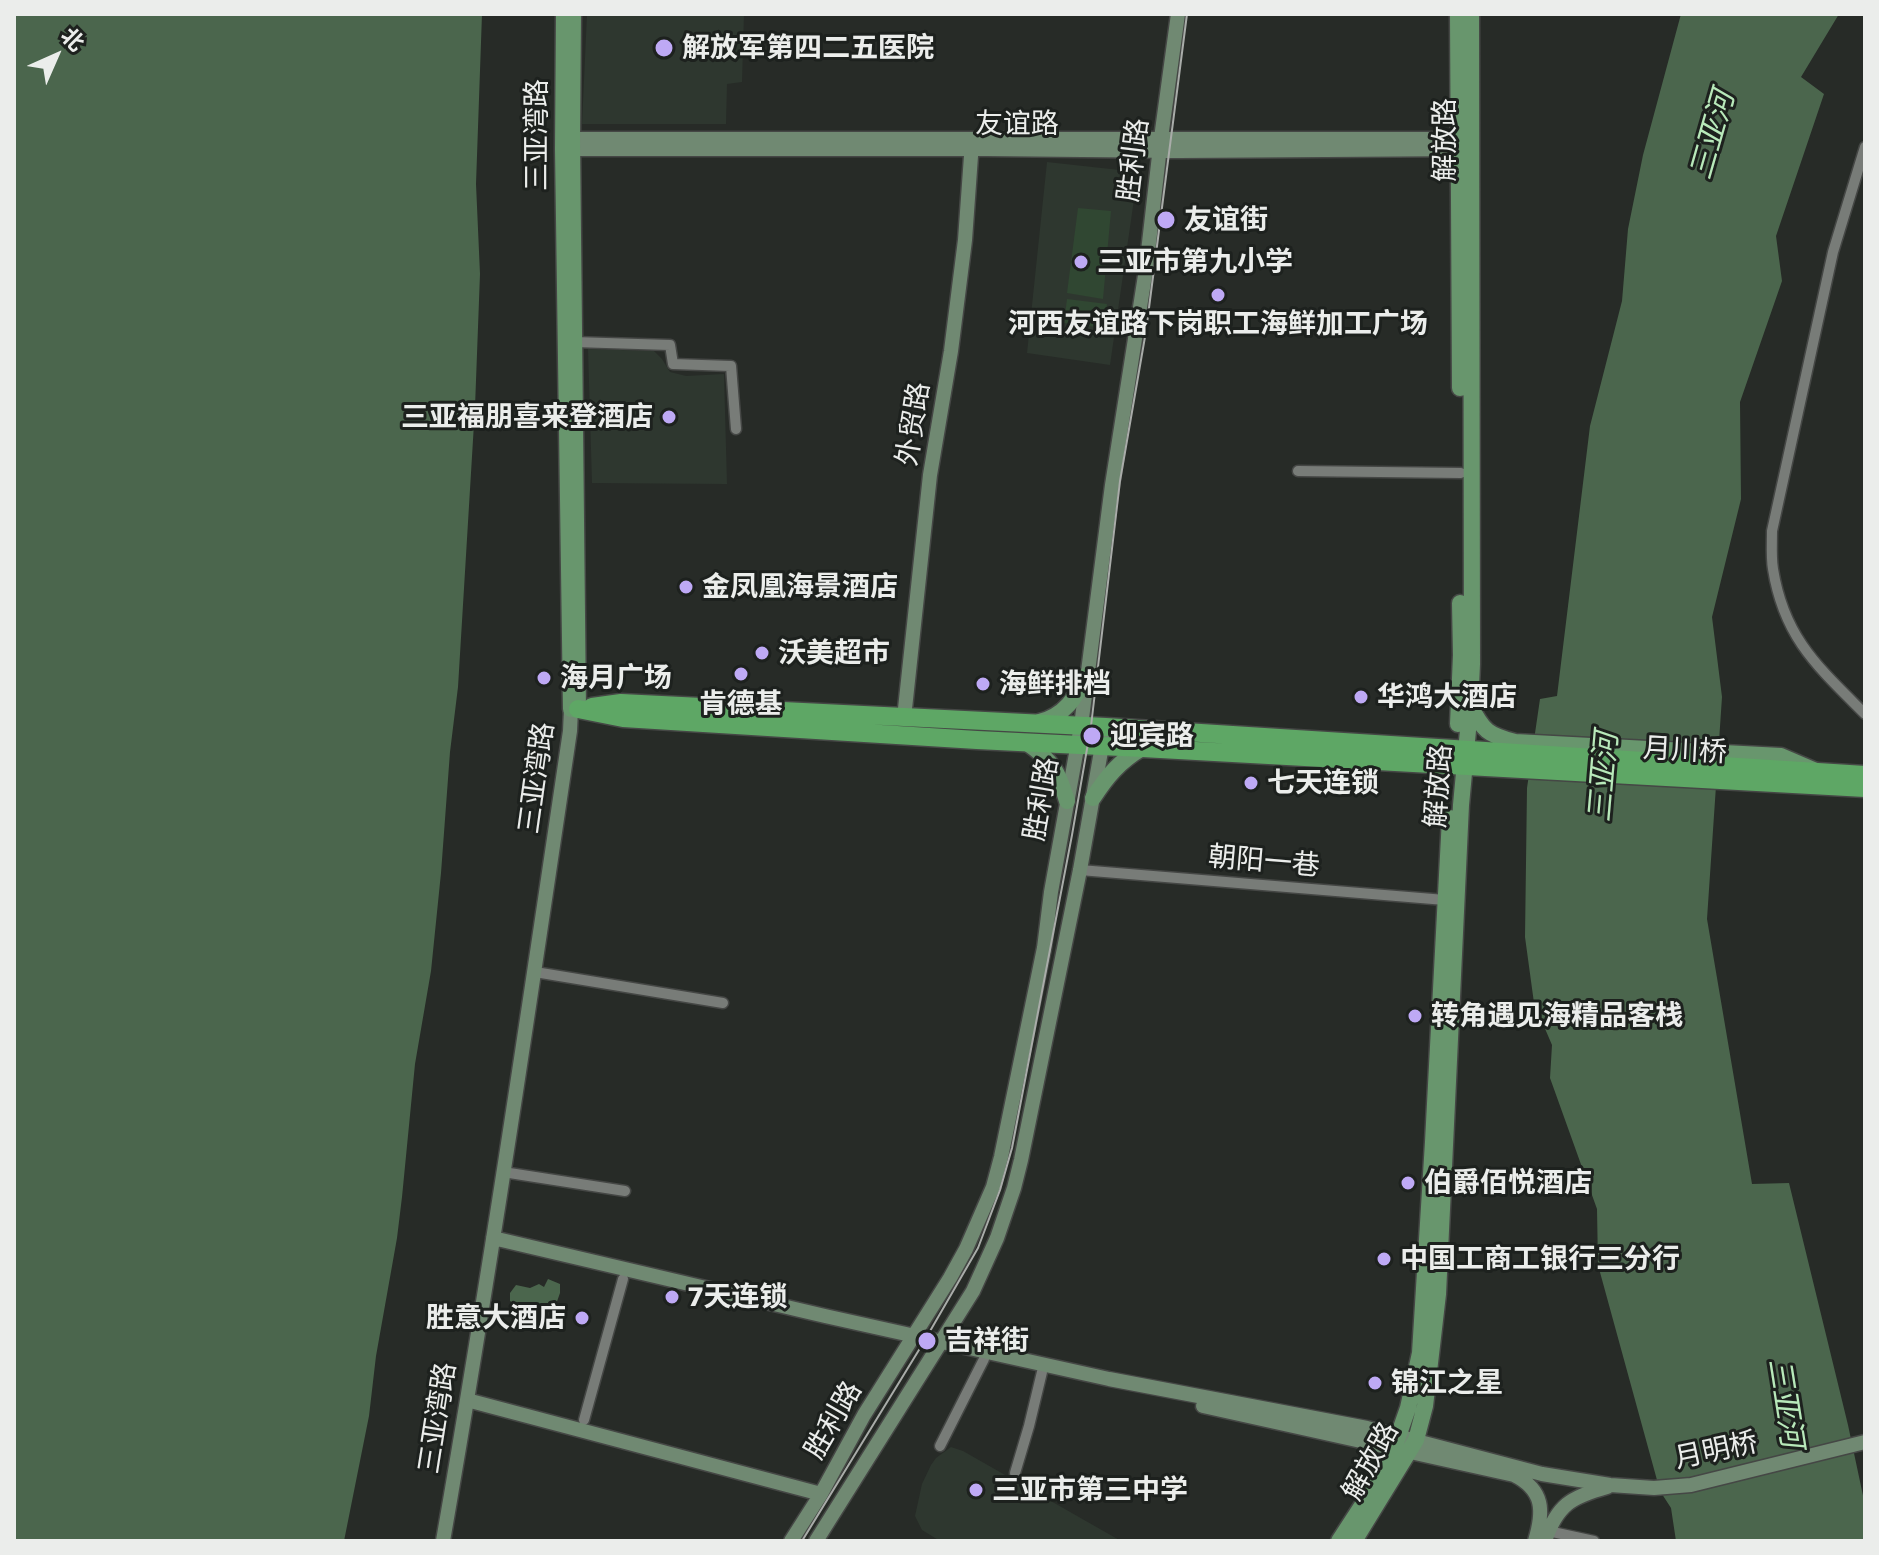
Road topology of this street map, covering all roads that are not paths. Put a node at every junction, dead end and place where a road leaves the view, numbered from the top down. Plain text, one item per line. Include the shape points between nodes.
1 (564, 14) edge
2 (573, 14) edge
3 (1178, 14) edge
4 (1458, 14) edge
5 (1471, 14) edge
6 (567, 144) junction
7 (972, 144) junction
8 (1465, 144) junction
9 (1160, 145) junction
10 (1865, 147) edge
11 (574, 342) junction
12 (736, 429) dead end
13 (1298, 471) dead end
14 (1461, 473) junction
15 (1087, 675) junction
16 (1470, 705) junction
17 (574, 709) junction
18 (1865, 714) edge
19 (904, 718) junction
20 (1034, 723) junction
21 (1081, 726) junction
22 (1106, 727) junction
23 (1027, 743) junction
24 (1077, 745) junction
25 (1102, 746) junction
26 (1142, 748) junction
27 (1513, 755) junction
28 (1460, 757) junction
29 (1762, 769) junction
30 (1865, 775) edge
31 (1865, 788) edge
32 (1093, 798) junction
33 (1067, 801) junction
34 (1080, 870) junction
35 (1445, 900) junction
36 (535, 972) junction
37 (723, 1003) dead end
38 (503, 1172) junction
39 (625, 1191) dead end
40 (493, 1242) junction
41 (623, 1279) junction
42 (912, 1339) junction
43 (940, 1345) junction
44 (984, 1359) junction
45 (1042, 1372) junction
46 (467, 1400) junction
47 (584, 1420) dead end
48 (1865, 1442) edge
49 (1405, 1444) junction
50 (940, 1446) dead end
51 (1015, 1473) dead end
52 (1616, 1486) junction
53 (821, 1494) junction
54 (1547, 1536) edge
55 (443, 1541) edge
56 (791, 1541) edge
57 (816, 1541) edge
58 (1339, 1541) edge
59 (1354, 1541) edge
60 (1535, 1541) edge
61 (1594, 1541) edge

1 - 6 main road, 三亚湾路
2 - 6 main road, 三亚湾路
3 - 9 main road, 胜利路
4 - 8 main road, 解放路
5 - 8 main road, 解放路
6 - 7 main road, 友谊路
6 - 11 main road, 三亚湾路
6 - 17 main road, 三亚湾路
7 - 9 main road, 友谊路
7 - 19 main road, 外贸路 via 965,240 930,475
8 - 9 main road, 友谊路
8 - 14 main road, 解放路
8 - 16 main road, 解放路
9 - 15 main road, 胜利路
10 - 18 street via 1833,252 1772,531 1780,602 1796,638
11 - 12 street via 670,345 673,364 731,366
11 - 17 main road, 三亚湾路
13 - 14 street
14 - 28 main road, 解放路
15 - 20 main road via 1066,708
15 - 21 main road, 胜利路
16 - 27 main road via 1484,729
16 - 28 main road, 解放路
17 - 19 highway via 621,703
17 - 23 highway via 623,718
17 - 36 main road, 三亚湾路
19 - 20 highway
20 - 21 highway
21 - 22 highway
21 - 24 main road, 胜利路
22 - 25 main road, 胜利路
22 - 28 highway
23 - 24 highway
23 - 33 main road via 1058,773
24 - 25 highway
24 - 33 main road, 胜利路
25 - 26 highway
25 - 32 main road, 胜利路
26 - 28 highway
26 - 32 main road via 1112,770
27 - 28 highway
27 - 29 highway, 月川桥
28 - 35 main road, 解放路
28 - 49 main road, 解放路 via 1438,1294 1425,1406
29 - 30 highway
29 - 31 highway
32 - 34 main road, 胜利路
33 - 42 main road, 胜利路 via 1041,964 993,1187 966,1249
34 - 35 street, 朝阳一巷
34 - 43 main road, 胜利路 via 1014,1188 985,1267
35 - 49 main road, 解放路 via 1420,1353
36 - 37 street
36 - 38 main road, 三亚湾路
38 - 39 street
38 - 40 main road, 三亚湾路
40 - 41 main road
40 - 42 main road
40 - 46 main road, 三亚湾路
41 - 42 main road
41 - 47 street
42 - 43 main road
42 - 53 main road, 胜利路
43 - 44 main road
43 - 49 main road via 1367,1428
43 - 57 main road, 胜利路
44 - 45 main road
44 - 50 street
45 - 49 main road
45 - 51 street
46 - 53 main road
46 - 55 main road, 三亚湾路
48 - 52 main road, 月明桥 via 1691,1485
49 - 52 main road
49 - 58 main road, 解放路
49 - 59 main road, 解放路
49 - 60 main road via 1526,1481 1541,1506
52 - 54 main road via 1568,1502
53 - 56 main road, 胜利路
54 - 61 street

